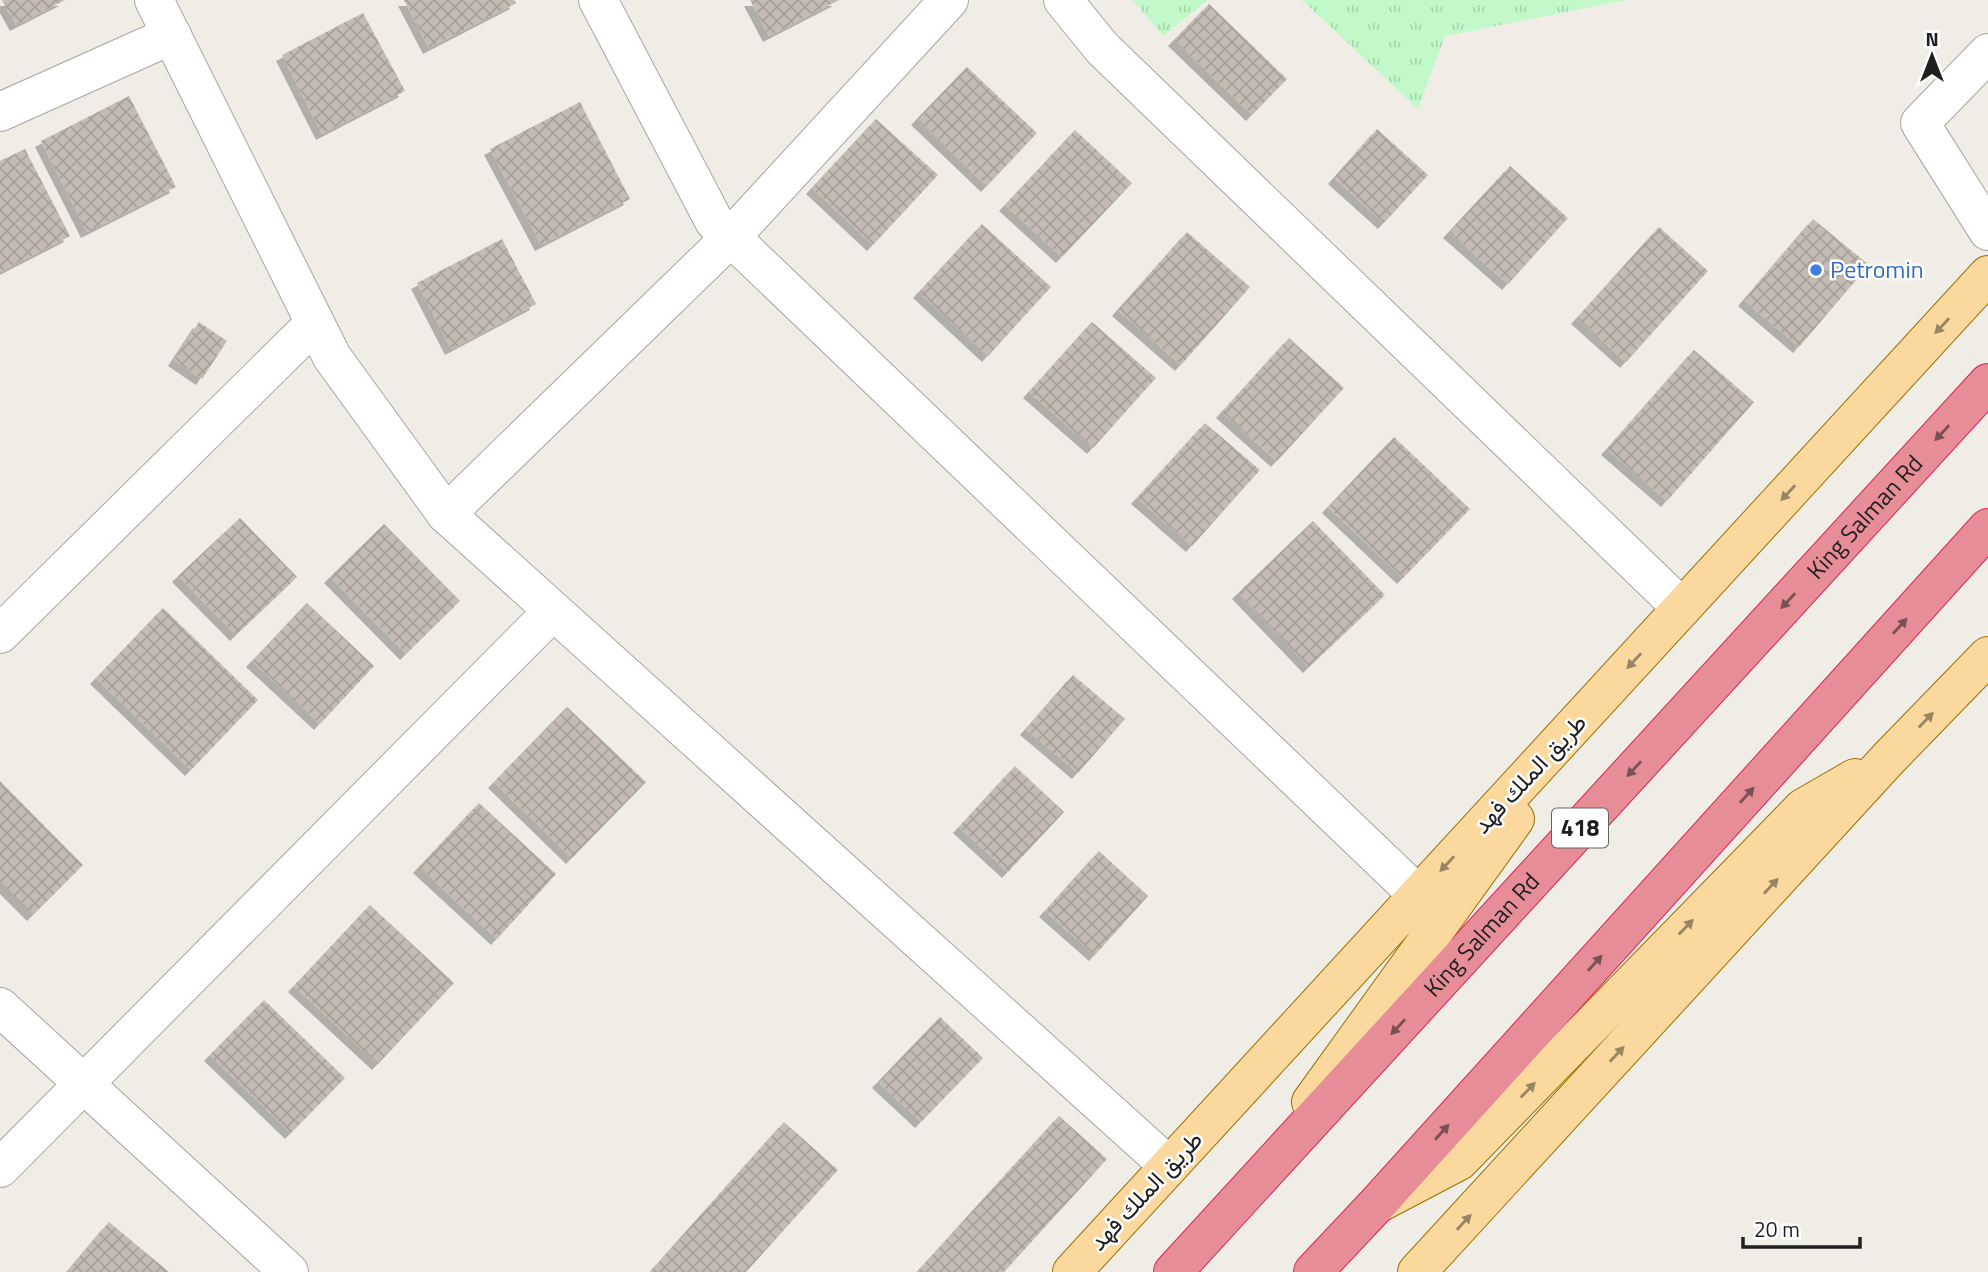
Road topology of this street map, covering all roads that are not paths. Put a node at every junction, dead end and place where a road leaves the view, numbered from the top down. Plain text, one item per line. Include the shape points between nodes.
1 (154, 0) edge
2 (597, 0) edge
3 (949, 0) edge
4 (1063, 0) edge
5 (172, 35) junction
6 (1988, 53) edge
7 (0, 112) edge
8 (1988, 231) edge
9 (731, 237) junction
10 (1988, 275) edge
11 (315, 323) junction
12 (1988, 383) edge
13 (446, 514) junction
14 (1988, 528) edge
15 (1682, 608) junction
16 (553, 611) junction
17 (0, 634) edge
18 (1988, 656) edge
19 (1562, 738) junction
20 (1889, 758) junction
21 (1418, 895) junction
22 (0, 1007) edge
23 (84, 1084) junction
24 (1169, 1166) junction
25 (0, 1168) edge
26 (1240, 1198) junction
27 (1377, 1204) junction
28 (289, 1272) edge
29 (1072, 1272) edge
30 (1172, 1272) edge
31 (1312, 1272) edge
32 (1418, 1272) edge

1 - 5 street
2 - 9 street via 714,220
3 - 9 street
4 - 15 street via 1102,48
5 - 7 street
5 - 11 street
6 - 8 street via 1920,124
9 - 13 street
9 - 21 street
10 -> 15 main road, طريق الملك فهد
11 - 13 street via 332,357
11 - 17 street
12 -> 26 highway, King Salman Rd / 418
13 - 16 street
27 -> 14 highway
15 -> 19 main road, طريق الملك فهد
16 - 23 street
16 - 24 street
20 -> 18 main road
19 -> 21 main road, طريق الملك فهد
19 - 26 main road via 1509,830
27 -> 20 main road via 1459,1161 1803,808
32 -> 20 main road
21 - 24 main road, طريق الملك فهد
22 - 23 street
23 - 25 street
23 - 28 street
24 - 29 main road, طريق الملك فهد
26 - 30 highway, King Salman Rd / 418
27 - 31 highway

